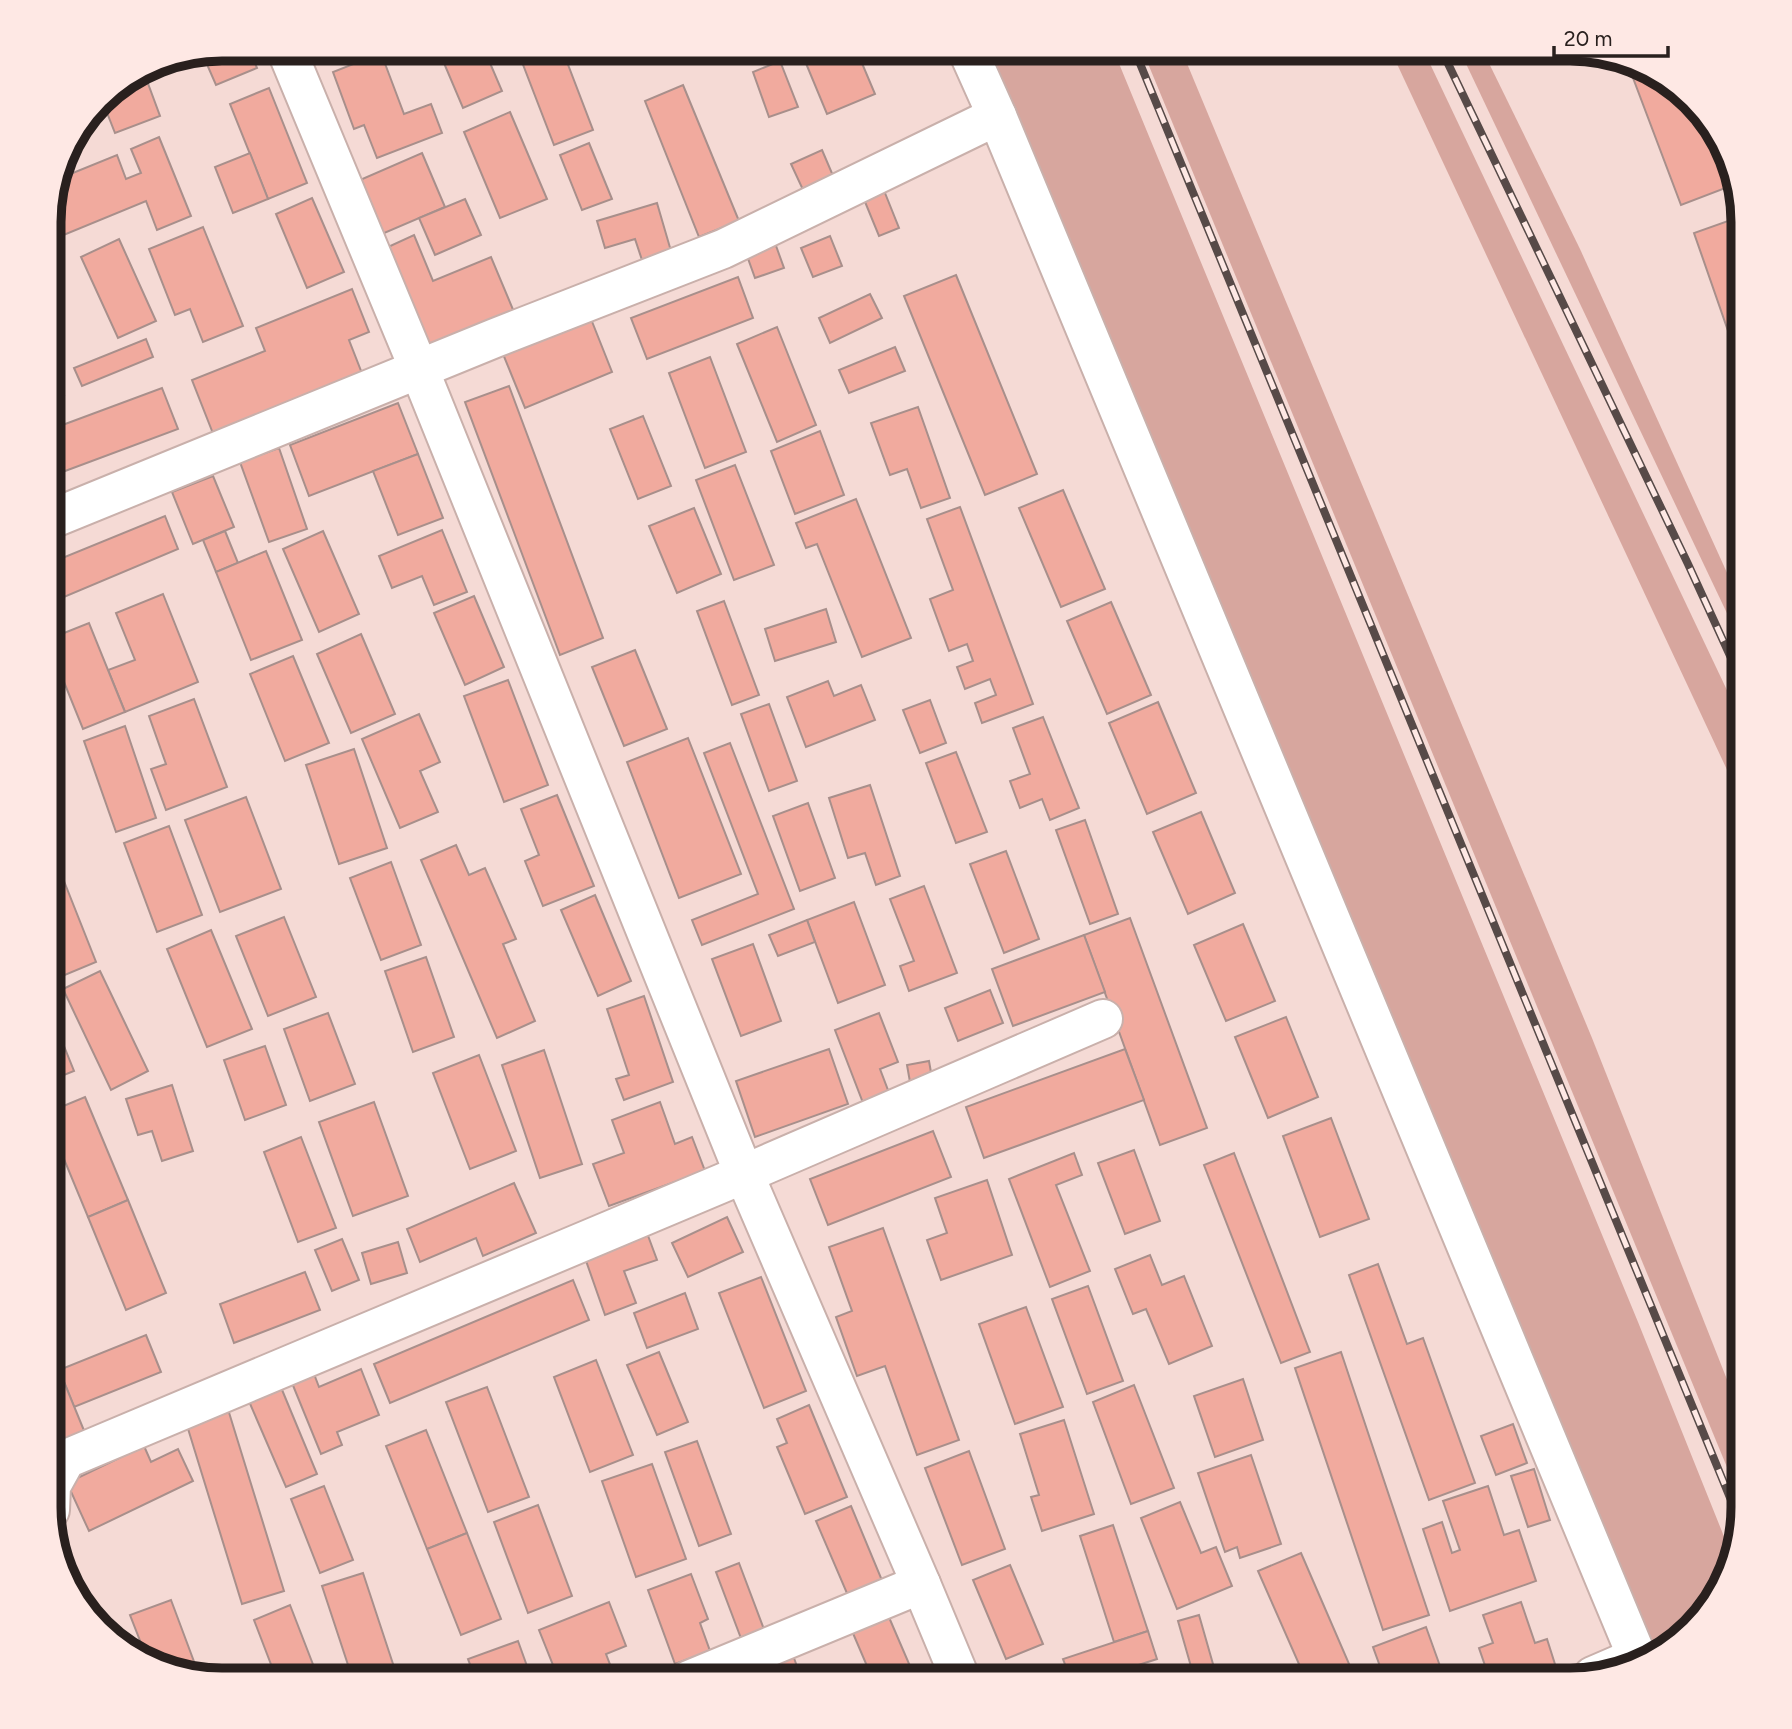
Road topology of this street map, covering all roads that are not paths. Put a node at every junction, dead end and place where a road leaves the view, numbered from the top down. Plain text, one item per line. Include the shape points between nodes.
1 (291, 61) edge
2 (973, 62) edge
3 (997, 117) junction
4 (419, 369) junction
5 (62, 515) edge
6 (1103, 1019) dead end
7 (744, 1174) junction
8 (61, 1468) edge
9 (921, 1584) junction
10 (1636, 1654) edge
11 (718, 1668) edge
12 (956, 1668) edge

1 - 4 street
2 - 3 street
3 - 4 street via 723,249
3 - 10 street
4 - 5 street
4 - 7 street
6 - 7 street
7 - 8 street via 66,1459
7 - 9 street
9 - 11 street
9 - 12 street

